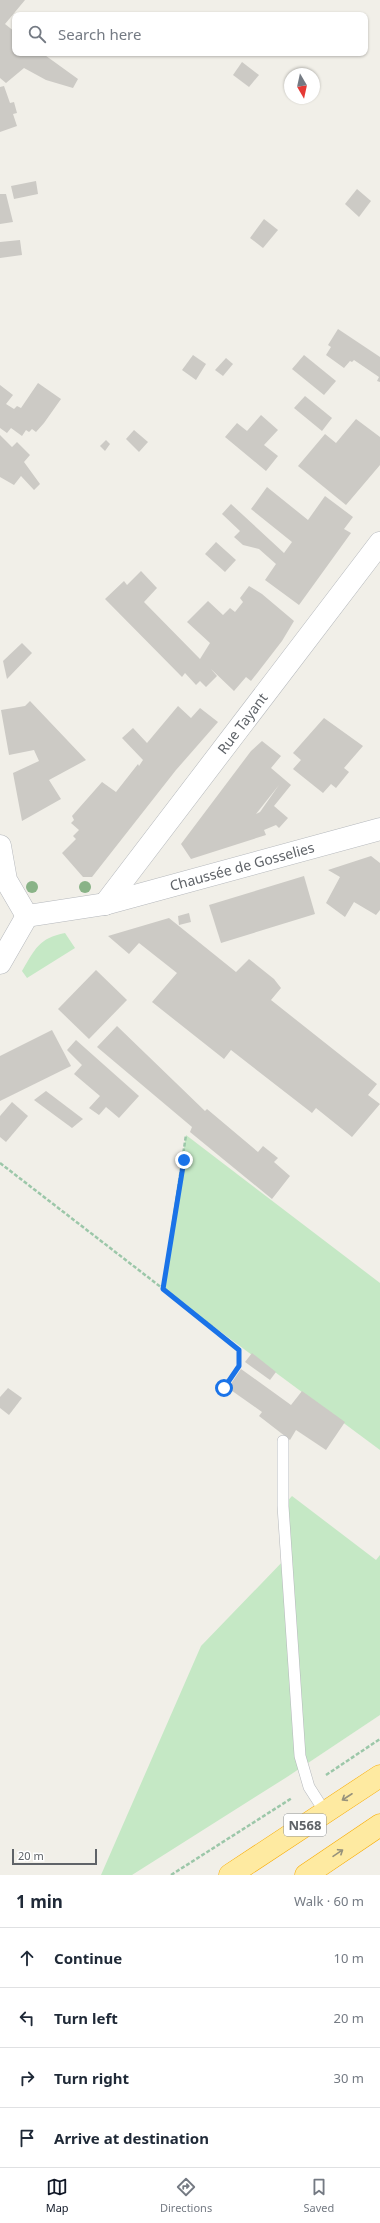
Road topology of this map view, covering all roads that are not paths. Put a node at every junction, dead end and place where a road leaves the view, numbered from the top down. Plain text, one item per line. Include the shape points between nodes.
1 (380, 543) edge
2 (380, 830) edge
3 (0, 846) edge
4 (105, 904) junction
5 (27, 916) junction
6 (0, 963) edge
7 (284, 1441) dead end
8 (380, 1776) edge
9 (325, 1812) junction
10 (380, 1826) edge
11 (230, 1875) edge
12 (306, 1875) edge

1 - 4 street, Rue Tayant
2 - 4 street, Chaussée de Gosselies
3 - 5 street via 6,880
4 - 5 street, Chaussée de Gosselies
5 - 6 street
7 - 9 lane via 283,1506 300,1756 309,1787
8 -> 9 highway, N568
9 - 11 highway, N568
12 -> 10 highway

